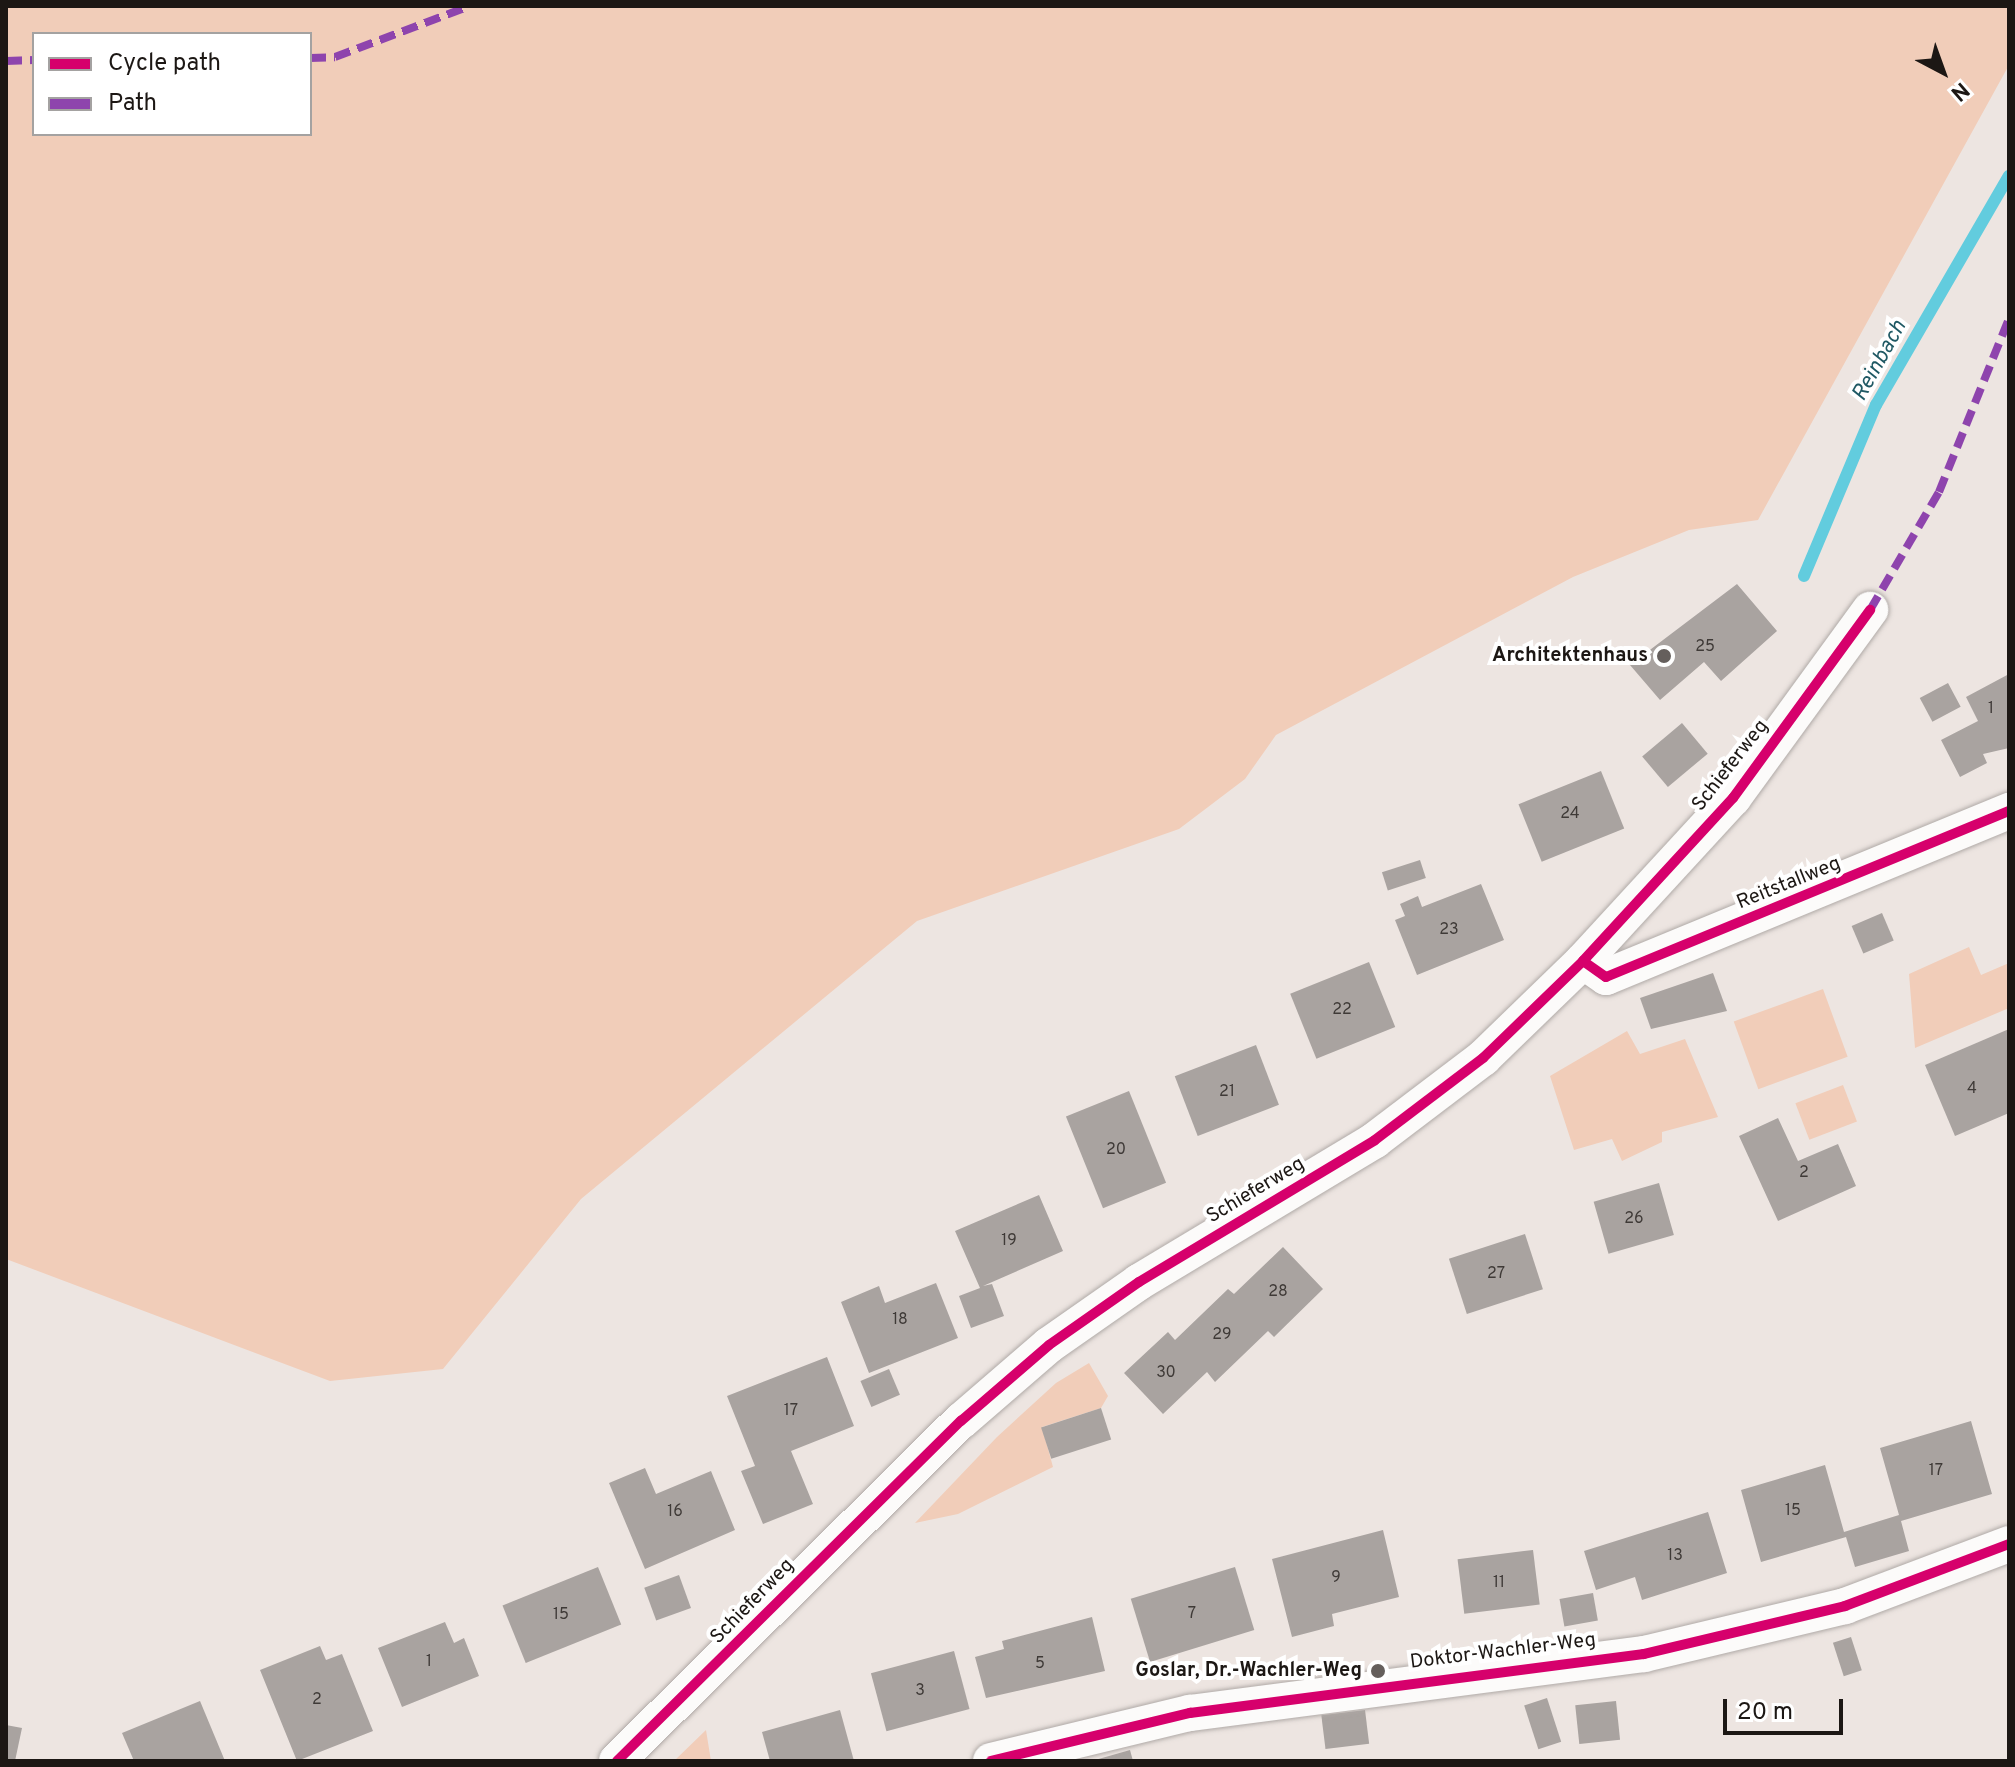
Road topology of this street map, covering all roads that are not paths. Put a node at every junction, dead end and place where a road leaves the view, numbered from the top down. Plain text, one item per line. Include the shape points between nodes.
1 (1870, 610) dead end
2 (2009, 811) edge
3 (1583, 961) junction
4 (2009, 1544) edge
5 (617, 1761) edge
6 (991, 1761) edge

1 - 3 street, Schieferweg via 1733,798
2 - 3 street, Reitstallweg via 1606,977
3 - 5 street, Schieferweg via 1483,1058 1375,1140 1139,1282 1049,1345 961,1421
4 - 6 street, Doktor-Wachler-Weg via 1845,1606 1644,1654 1190,1713

